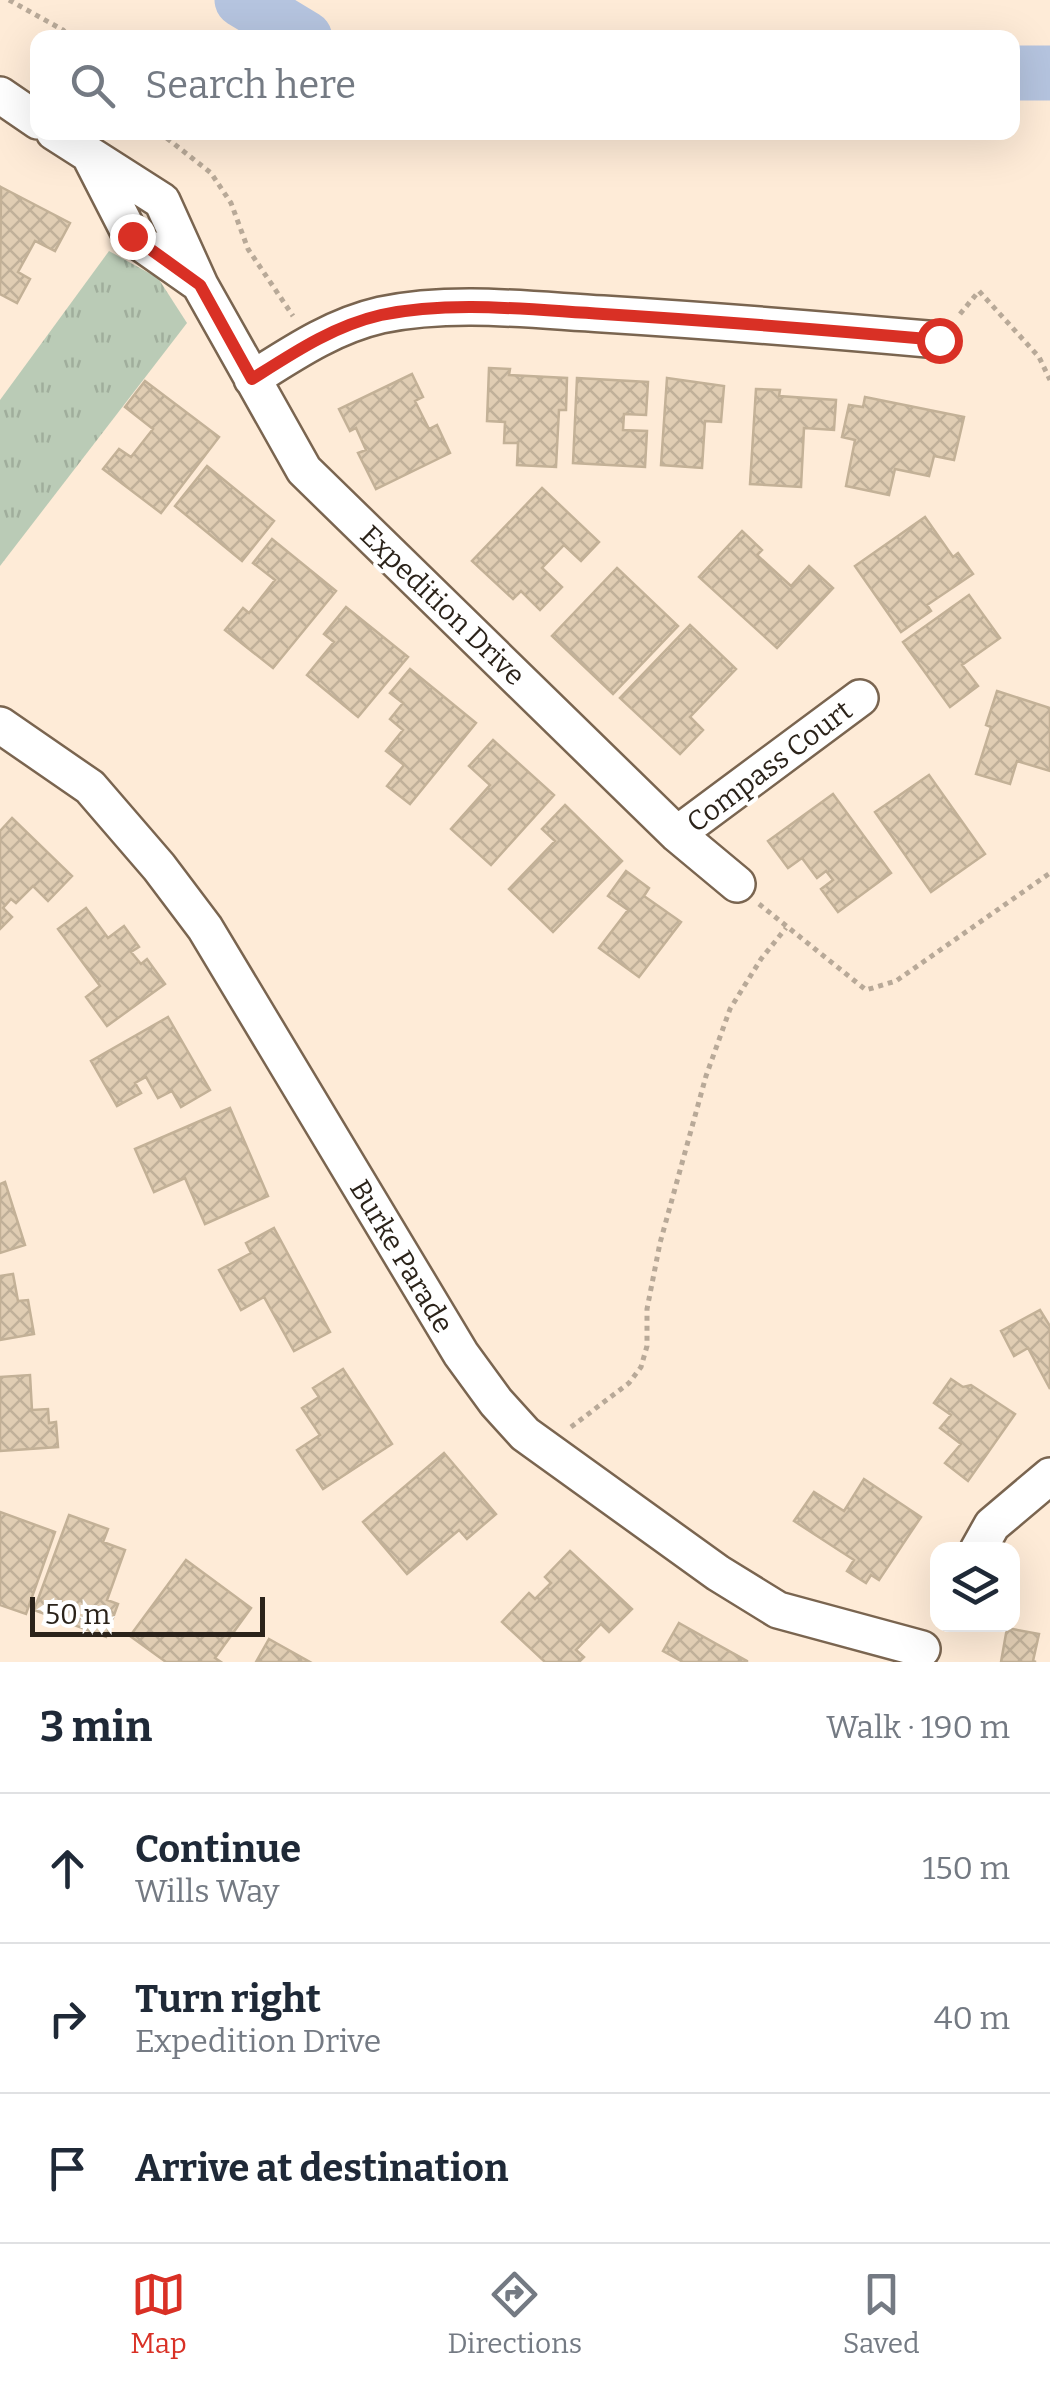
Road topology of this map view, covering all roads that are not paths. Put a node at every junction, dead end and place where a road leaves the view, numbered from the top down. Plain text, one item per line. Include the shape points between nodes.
1 (0, 95) edge
2 (30, 116) edge
3 (65, 140) edge
4 (939, 340) road end
5 (252, 379) junction
6 (860, 698) dead end
7 (0, 725) edge
8 (678, 834) junction
9 (737, 884) road end
10 (1050, 1476) edge
11 (983, 1542) edge
12 (927, 1644) edge

1 - 2 street
3 - 5 street, Expedition Drive via 92,159 132,236 200,285
4 - 5 street via 507,308 383,315 311,342
5 - 8 street, Expedition Drive via 304,470
6 - 8 street, Compass Court
7 - 12 street, Burke Parade via 90,787 205,928 461,1354 525,1434 778,1610
8 - 9 street, Expedition Drive
10 - 11 street

